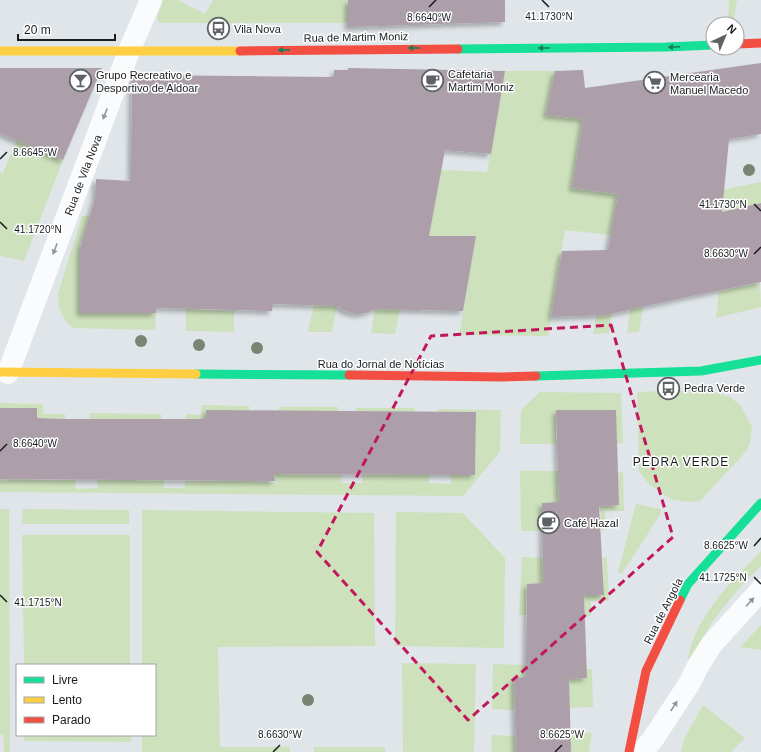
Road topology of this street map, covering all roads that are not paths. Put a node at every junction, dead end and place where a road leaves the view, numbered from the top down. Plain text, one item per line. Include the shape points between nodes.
1 (151, 0) edge
2 (761, 43) edge
3 (745, 44) edge
4 (705, 45) edge
5 (0, 51) edge
6 (129, 51) junction
7 (761, 360) edge
8 (4, 373) edge
9 (761, 503) edge
10 (761, 590) edge
11 (649, 748) edge
12 (629, 752) edge

1 - 6 street, Rua de Vila Nova
2 - 3 street
4 -> 6 street, Rua de Martim Moniz
5 - 6 street, Rua de Martim Moniz
6 -> 8 street, Rua de Vila Nova
7 - 8 street, Rua do Jornal de Notícias via 702,371 502,377
9 - 12 street, Rua de Angola via 688,584 646,671
11 -> 10 street via 712,644

